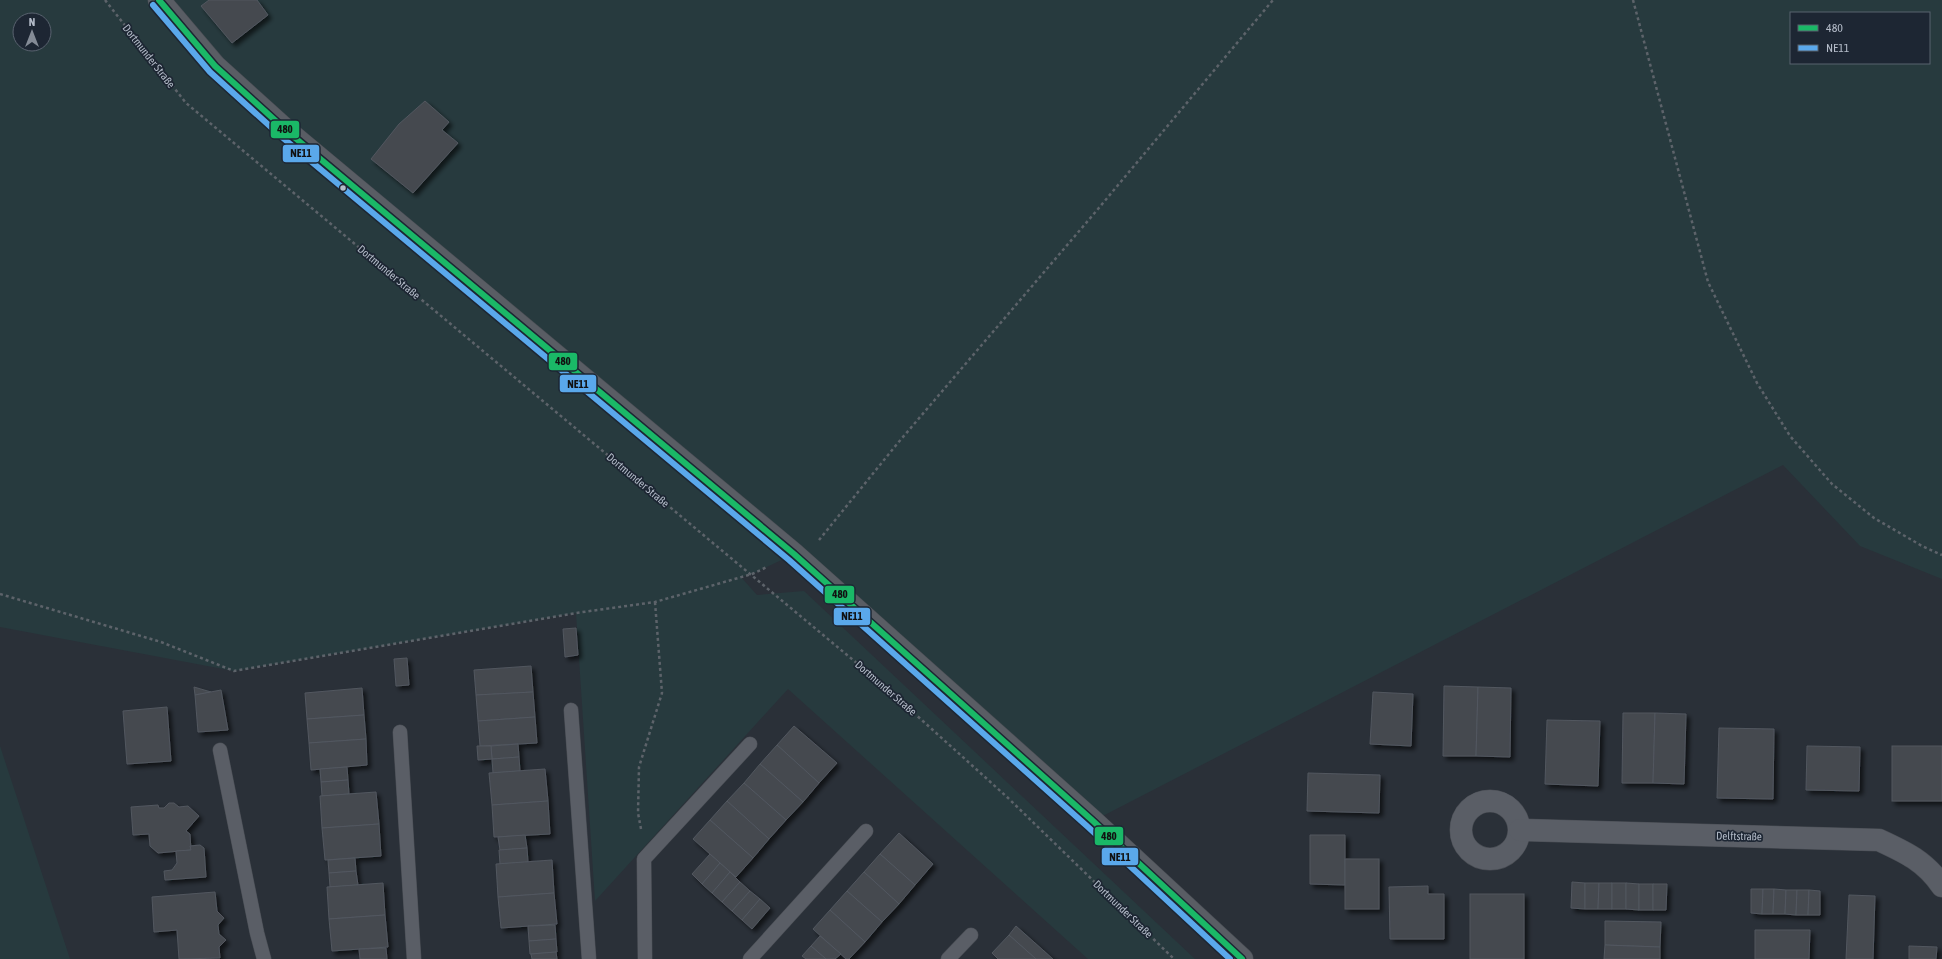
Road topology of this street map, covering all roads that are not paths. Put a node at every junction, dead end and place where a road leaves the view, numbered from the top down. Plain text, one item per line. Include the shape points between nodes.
1 (159, 0) edge
2 (571, 710) dead end
3 (400, 732) dead end
4 (750, 744) dead end
5 (220, 750) dead end
6 (1520, 830) dead end
7 (866, 831) dead end
8 (1942, 886) edge
9 (971, 934) dead end
10 (264, 959) edge
11 (414, 959) edge
12 (590, 959) edge
13 (645, 959) edge
14 (750, 959) edge
15 (948, 959) edge
16 (1242, 959) edge

1 - 16 main road via 215,66 288,132 794,554
2 - 12 lane
3 - 11 lane
4 - 13 lane via 644,859
5 - 10 lane
6 - 8 street, Delftstraße via 1879,840 1912,855 1936,876
7 - 14 lane
9 - 15 lane

